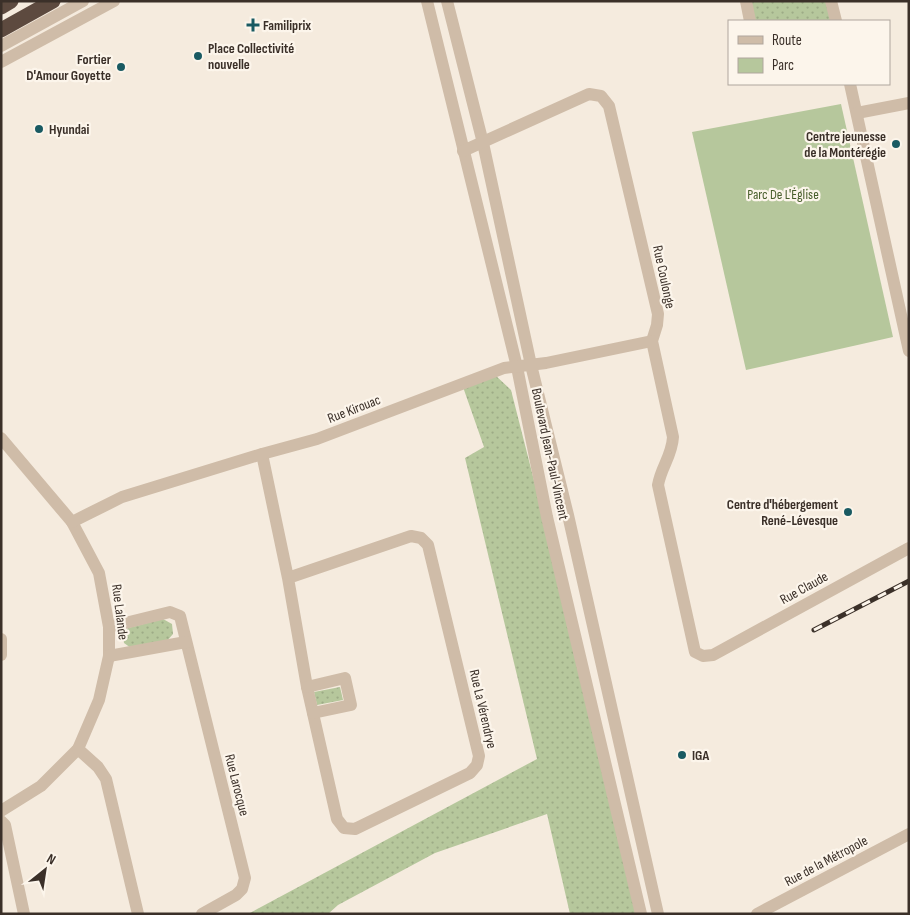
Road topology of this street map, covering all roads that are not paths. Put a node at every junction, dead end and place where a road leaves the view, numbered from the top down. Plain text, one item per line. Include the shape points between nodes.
1 (11, 1) edge
2 (32, 1) edge
3 (53, 1) edge
4 (84, 1) edge
5 (114, 1) edge
6 (427, 1) edge
7 (447, 1) edge
8 (746, 1) edge
9 (831, 1) edge
10 (1, 7) edge
11 (1, 18) edge
12 (750, 20) edge
13 (836, 20) edge
14 (1, 30) edge
15 (1, 46) edge
16 (1, 62) edge
17 (850, 85) edge
18 (909, 103) edge
19 (857, 113) junction
20 (483, 143) junction
21 (463, 151) junction
22 (652, 341) junction
23 (909, 351) edge
24 (531, 366) junction
25 (516, 367) junction
26 (1, 438) edge
27 (262, 454) junction
28 (72, 522) junction
29 (909, 548) edge
30 (288, 578) junction
31 (109, 627) junction
32 (1, 639) edge
33 (186, 642) junction
34 (1, 655) edge
35 (713, 655) joint
36 (109, 656) junction
37 (308, 687) junction
38 (313, 713) junction
39 (614, 721) junction
40 (597, 728) junction
41 (78, 749) junction
42 (1, 811) edge
43 (1, 820) edge
44 (909, 834) edge
45 (24, 914) edge
46 (138, 914) edge
47 (202, 914) edge
48 (641, 914) edge
49 (658, 914) edge
50 (757, 914) edge

1 - 10 highway
2 - 11 highway
3 - 14 highway
4 - 15 street
5 - 16 street
6 - 21 street, Boulevard Jean-Paul-Vincent
7 - 20 street, Boulevard Jean-Paul-Vincent
8 - 12 street
9 - 13 street
17 - 19 street
18 - 19 street
19 - 23 street
20 - 21 street, Rue Coulonge
20 - 22 street, Rue Coulonge via 589,94 602,96 609,106 658,314
20 - 24 street, Boulevard Jean-Paul-Vincent
21 - 25 street, Boulevard Jean-Paul-Vincent
22 - 24 street, Rue Kirouac
22 - 35 street, Rue Coulonge via 673,437 673,446 660,473 658,486 695,652 703,656
24 - 25 street, Rue Kirouac
24 - 39 street, Boulevard Jean-Paul-Vincent
25 - 27 street, Rue Kirouac via 504,368 317,439
25 - 40 street, Boulevard Jean-Paul-Vincent via 547,517
26 - 28 street, Rue Lalande
27 - 28 street, Rue Kirouac via 122,497
27 - 30 street, Rue La Vérendrye
28 - 31 street, Rue Lalande via 99,573
29 - 35 street, Rue Claude
30 - 37 street, Rue La Vérendrye
30 - 38 street, Rue La Vérendrye via 411,536 421,538 428,545 438,583 479,756 477,765 463,777 355,829 344,828 337,819
31 - 33 street, Rue Larocque via 170,612 180,616
31 - 36 street, Rue Lalande
32 - 34 street
33 - 36 street
33 - 47 street, Rue Larocque via 245,878 242,890 236,896
36 - 41 street, Rue Lalande via 99,700
37 - 38 street, Rue La Vérendrye
37 - 38 street via 345,678 351,705
39 - 40 street
39 - 49 street, Boulevard Jean-Paul-Vincent
40 - 48 street, Boulevard Jean-Paul-Vincent
41 - 42 street, Rue Lalande via 41,786
41 - 46 street via 106,779
43 - 45 street via 5,825
44 - 50 street, Rue de la Métropole

